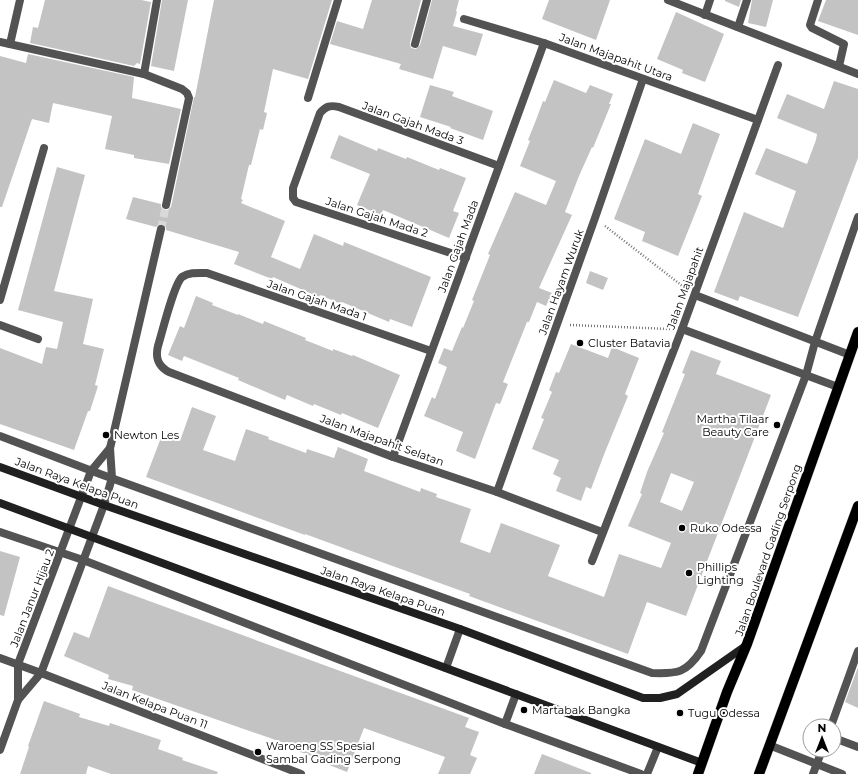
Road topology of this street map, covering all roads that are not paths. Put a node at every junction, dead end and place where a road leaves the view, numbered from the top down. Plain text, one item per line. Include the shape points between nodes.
1 (20, 0) edge
2 (157, 0) edge
3 (338, 0) edge
4 (427, 0) edge
5 (668, 0) edge
6 (710, 0) edge
7 (747, 0) edge
8 (818, 0) edge
9 (705, 15) junction
10 (464, 19) dead end
11 (738, 27) junction
12 (0, 42) edge
13 (544, 43) junction
14 (10, 44) junction
15 (415, 44) dead end
16 (778, 65) dead end
17 (839, 66) junction
18 (144, 74) junction
19 (858, 74) edge
20 (643, 79) junction
21 (308, 98) dead end
22 (758, 120) junction
23 (44, 148) dead end
24 (499, 166) junction
25 (293, 188) joint
26 (166, 205) tunnel mouth
27 (858, 217) edge
28 (161, 229) tunnel mouth
29 (466, 258) junction
30 (695, 295) junction
31 (0, 300) edge
32 (0, 325) edge
33 (682, 329) junction
34 (858, 332) edge
35 (38, 339) dead end
36 (815, 342) junction
37 (431, 351) junction
38 (850, 354) junction
39 (158, 362) joint
40 (806, 375) junction
41 (838, 387) junction
42 (0, 436) edge
43 (110, 448) junction
44 (393, 457) junction
45 (0, 467) edge
46 (91, 471) junction
47 (112, 478) junction
48 (497, 492) junction
49 (81, 496) junction
50 (0, 503) edge
51 (104, 505) junction
52 (858, 506) edge
53 (69, 529) junction
54 (0, 532) edge
55 (602, 532) junction
56 (91, 537) junction
57 (60, 553) junction
58 (83, 560) junction
59 (592, 562) dead end
60 (460, 629) junction
61 (747, 644) junction
62 (858, 651) edge
63 (0, 658) edge
64 (18, 664) junction
65 (446, 668) junction
66 (41, 673) junction
67 (516, 694) junction
68 (18, 700) junction
69 (834, 718) edge
70 (505, 724) junction
71 (842, 741) edge
72 (770, 745) junction
73 (658, 747) junction
74 (858, 747) edge
75 (0, 750) edge
76 (819, 758) edge
77 (702, 763) junction
78 (817, 765) junction
79 (301, 774) edge
80 (641, 774) edge
81 (648, 774) edge
82 (698, 774) edge
83 (759, 774) edge
84 (813, 774) edge
85 (842, 774) edge

1 - 14 street
2 - 18 street
3 - 21 street
4 - 15 street
5 - 9 street
6 - 9 street
7 - 11 street
8 - 17 street via 811,27 844,44
9 - 11 street
10 - 13 street, Jalan Majapahit Utara
11 - 17 street
12 - 14 street
13 - 20 street, Jalan Majapahit Utara
13 - 24 street, Jalan Gajah Mada
14 - 18 street
16 - 22 street, Jalan Majapahit
17 - 19 street
18 - 26 street via 182,89 189,98
20 - 22 street, Jalan Majapahit Utara
20 - 48 street, Jalan Hayam Wuruk
22 - 30 street, Jalan Majapahit
23 - 31 street
24 - 25 street, Jalan Gajah Mada 3 via 332,106 325,107 320,112
24 - 29 street, Jalan Gajah Mada
25 - 29 street, Jalan Gajah Mada 2 via 293,198 296,202
27 - 36 street
28 - 43 street
29 - 37 street, Jalan Gajah Mada
30 - 33 street, Jalan Majapahit
30 - 36 street
32 - 35 street
33 - 40 street
33 - 55 street, Jalan Majapahit
34 - 38 main road, Jalan Boulevard Gading Serpong
36 - 38 street
36 - 40 street
37 - 39 street, Jalan Gajah Mada 1 via 207,273 194,272 182,277 176,288 156,354
37 - 44 street, Jalan Gajah Mada
38 - 41 main road, Jalan Boulevard Gading Serpong
39 - 44 street, Jalan Majapahit Selatan via 169,372
40 - 41 street
40 - 47 street via 701,651 691,665 671,674 652,673
41 - 61 main road, Jalan Boulevard Gading Serpong
42 - 46 street
43 - 46 street, Jalan Janur Hijau 2
43 - 47 street
44 - 48 street, Jalan Majapahit Selatan
45 - 49 street, Jalan Raya Kelapa Puan
46 - 47 street
46 - 49 street, Jalan Janur Hijau 2
47 - 51 street, Jalan Janur Hijau 2
48 - 55 street, Jalan Majapahit Selatan
49 - 51 street, Jalan Raya Kelapa Puan
49 - 53 street, Jalan Janur Hijau 2
50 - 53 street
51 - 56 street, Jalan Janur Hijau 2
51 - 60 street, Jalan Raya Kelapa Puan
52 - 72 main road
53 - 56 street
53 - 57 street, Jalan Janur Hijau 2
54 - 57 street
55 - 59 street, Jalan Majapahit
56 - 58 street, Jalan Janur Hijau 2
56 - 65 street
57 - 58 street
57 - 64 street, Jalan Janur Hijau 2
58 - 66 street, Jalan Janur Hijau 2
58 - 70 street
60 - 61 street, Jalan Raya Kelapa Puan via 642,698 660,698 677,694
60 - 65 street
61 - 77 main road, Jalan Boulevard Gading Serpong
62 - 69 street
63 - 64 street, Jalan Kelapa Puan 11
64 - 66 street, Jalan Kelapa Puan 11
64 - 68 street, Jalan Janur Hijau 2
65 - 67 street
66 - 68 street, Jalan Janur Hijau 2
66 - 79 street, Jalan Kelapa Puan 11
67 - 70 street
67 - 73 street
68 - 75 street, Jalan Janur Hijau 2
70 - 80 street
71 - 74 street
72 - 78 street
72 - 83 main road
73 - 77 street
73 - 81 street
76 - 78 street
77 - 82 main road, Jalan Boulevard Gading Serpong
78 - 84 street
78 - 85 street

